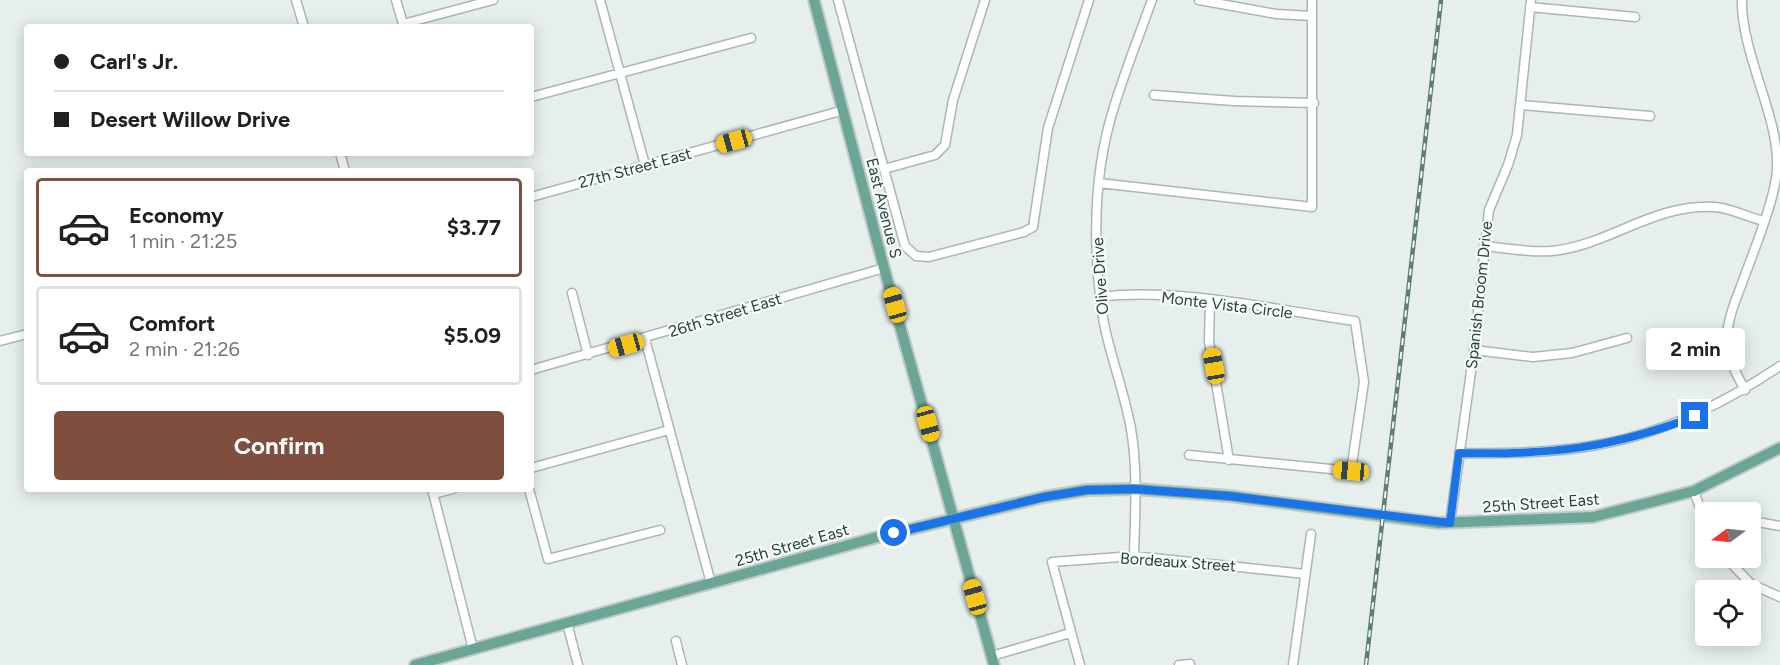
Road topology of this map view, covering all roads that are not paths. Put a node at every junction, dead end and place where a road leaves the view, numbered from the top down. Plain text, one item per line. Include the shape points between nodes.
1 (296, 0) edge
2 (396, 0) edge
3 (493, 0) edge
4 (600, 0) edge
5 (814, 0) edge
6 (838, 0) edge
7 (985, 0) edge
8 (1089, 0) edge
9 (1152, 0) edge
10 (1199, 0) edge
11 (1312, 0) edge
12 (1742, 0) edge
13 (1531, 4) edge
14 (1312, 16) junction
15 (1635, 16) dead end
16 (303, 24) edge
17 (402, 24) edge
18 (410, 24) edge
19 (751, 38) dead end
20 (620, 73) junction
21 (1154, 95) dead end
22 (534, 96) edge
23 (1314, 103) junction
24 (1520, 105) junction
25 (844, 110) junction
26 (1650, 116) dead end
27 (645, 165) junction
28 (884, 169) junction
29 (1779, 170) edge
30 (1099, 183) junction
31 (534, 196) edge
32 (1763, 221) junction
33 (1484, 246) junction
34 (884, 268) junction
35 (572, 293) dead end
36 (1100, 297) junction
37 (1210, 301) junction
38 (24, 335) edge
39 (1627, 338) dead end
40 (645, 339) junction
41 (0, 341) edge
42 (1474, 350) junction
43 (588, 355) junction
44 (1780, 366) edge
45 (534, 369) edge
46 (1744, 390) junction
47 (669, 430) junction
48 (1780, 448) edge
49 (1459, 453) junction
50 (1189, 456) dead end
51 (1229, 460) junction
52 (534, 467) edge
53 (1135, 489) junction
54 (1694, 491) junction
55 (433, 492) edge
56 (530, 492) edge
57 (1698, 502) edge
58 (954, 519) junction
59 (1450, 523) junction
60 (1761, 523) edge
61 (1780, 526) edge
62 (660, 530) dead end
63 (1311, 534) dead end
64 (1134, 556) junction
65 (1736, 568) edge
66 (1305, 574) junction
67 (711, 583) junction
68 (1780, 597) edge
69 (567, 623) junction
70 (1070, 633) junction
71 (676, 641) dead end
72 (473, 649) junction
73 (993, 661) edge
74 (1190, 664) edge
75 (415, 665) edge
76 (578, 665) edge
77 (682, 665) edge
78 (1080, 665) edge
79 (1179, 665) edge
80 (1293, 665) edge

1 - 16 street
2 - 17 street
3 - 18 street
4 - 20 street
5 - 25 main road, East Avenue S
6 - 28 street, East Avenue S
7 - 28 street via 953,100 945,145 935,155
8 - 28 street, East Avenue S via 1048,128 1033,227 929,257 916,256 905,246
9 - 30 street, Olive Drive via 1113,108
10 - 14 street via 1276,14
11 - 14 street
12 - 29 street via 1744,28
13 - 15 street
13 - 24 street, Spanish Broom Drive
14 - 23 street
19 - 20 street
20 - 22 street
20 - 27 street
21 - 23 street
23 - 30 street via 1312,207
24 - 26 street
24 - 33 street, Spanish Broom Drive via 1508,165 1489,210
25 - 27 street, 27th Street East
25 - 34 main road, East Avenue S
27 - 31 street, 27th Street East
29 - 32 street
30 - 36 street, Olive Drive via 1096,223
32 - 33 street via 1717,207 1683,208 1552,251
32 - 46 street via 1730,316 1727,343 1731,364
33 - 42 street, Spanish Broom Drive
34 - 40 street, 26th Street East
34 - 58 main road, East Avenue S
35 - 43 street
36 - 37 street, Monte Vista Circle via 1149,295
36 - 53 street, Olive Drive via 1131,426
37 - 51 street via 1209,341
37 - 51 street, Monte Vista Circle via 1354,321 1364,382 1351,471
38 - 41 street
39 - 42 street via 1572,353 1533,357
40 - 43 street, 26th Street East
40 - 47 street
42 - 49 street, Spanish Broom Drive
43 - 45 street, 26th Street East
44 - 46 street
46 - 49 street via 1707,411 1616,443 1522,454
47 - 52 street
47 - 67 street
48 - 54 main road, 25th Street East
49 - 59 street, Spanish Broom Drive
50 - 51 street
53 - 58 main road, 25th Street East via 1087,490 1044,497
53 - 59 main road, 25th Street East via 1229,496
53 - 64 street, Olive Drive
54 - 57 street
54 - 59 main road, 25th Street East via 1593,517
55 - 72 street
56 - 62 street via 548,559
58 - 67 main road, 25th Street East
58 - 73 main road, East Avenue S
60 - 61 street
63 - 66 street
64 - 66 street, Bordeaux Street
64 - 70 street, Bordeaux Street via 1052,562
65 - 68 street via 1751,584
66 - 80 street
67 - 69 main road, 25th Street East
69 - 72 main road, 25th Street East
69 - 76 street
70 - 73 street
70 - 78 street
71 - 77 street
72 - 75 main road, 25th Street East
74 - 79 street

